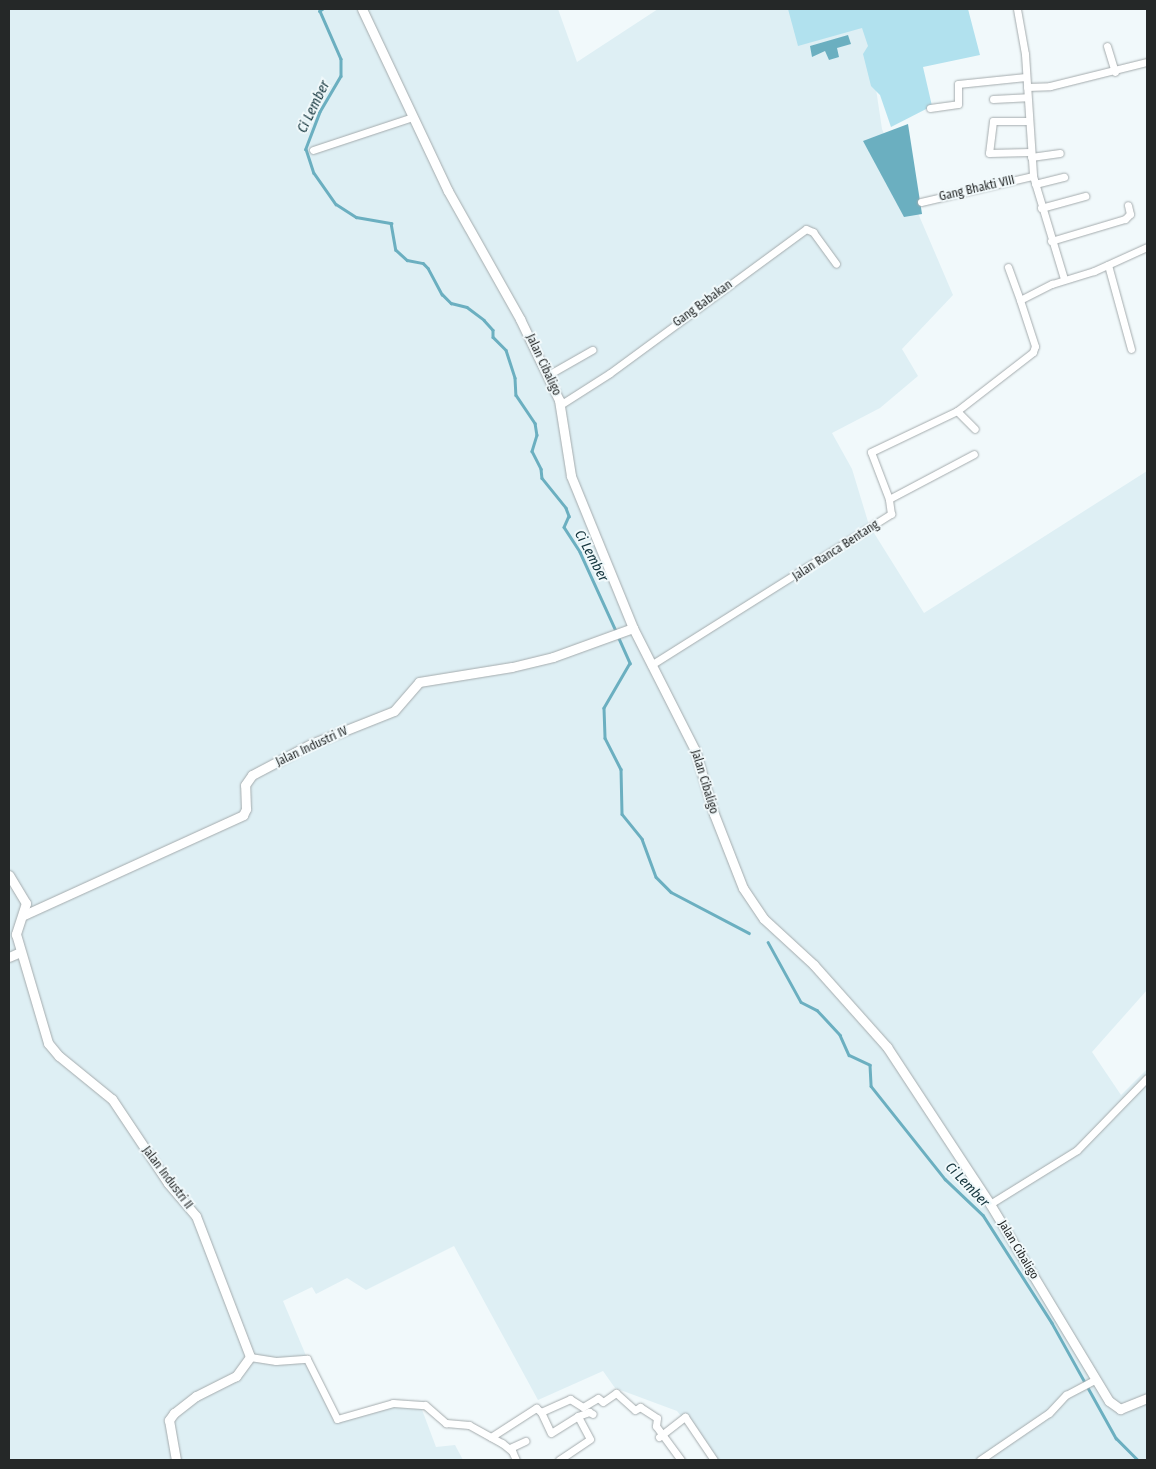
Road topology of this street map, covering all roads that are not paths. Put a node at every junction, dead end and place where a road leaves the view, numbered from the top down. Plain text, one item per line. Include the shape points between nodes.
1 (362, 9) edge
2 (1017, 9) edge
3 (1107, 46) dead end
4 (1147, 62) edge
5 (1115, 72) junction
6 (1026, 77) junction
7 (1027, 87) junction
8 (1027, 97) junction
9 (993, 99) dead end
10 (930, 108) dead end
11 (413, 117) junction
12 (1028, 121) junction
13 (313, 150) dead end
14 (1060, 153) dead end
15 (1031, 154) junction
16 (1033, 176) junction
17 (1064, 178) dead end
18 (1035, 184) junction
19 (1086, 196) dead end
20 (921, 202) dead end
21 (1128, 205) dead end
22 (1041, 208) junction
23 (1050, 241) junction
24 (1147, 247) edge
25 (836, 264) dead end
26 (1108, 265) junction
27 (1008, 268) dead end
28 (1064, 279) junction
29 (1020, 300) junction
30 (1131, 349) dead end
31 (592, 350) dead end
32 (548, 375) junction
33 (560, 405) junction
34 (957, 411) junction
35 (975, 429) dead end
36 (974, 454) dead end
37 (889, 499) junction
38 (633, 628) junction
39 (651, 665) junction
40 (9, 876) edge
41 (24, 915) junction
42 (20, 952) junction
43 (9, 957) edge
44 (1147, 1078) edge
45 (990, 1204) junction
46 (250, 1357) junction
47 (1092, 1381) junction
48 (1147, 1398) edge
49 (541, 1412) junction
50 (594, 1414) dead end
51 (578, 1416) junction
52 (660, 1436) junction
53 (491, 1438) junction
54 (525, 1441) dead end
55 (510, 1448) junction
56 (176, 1460) edge
57 (516, 1460) edge
58 (559, 1460) edge
59 (680, 1460) edge
60 (714, 1460) edge
61 (980, 1460) edge

1 - 11 main road, Jalan Cibaligo
2 - 6 street
3 - 5 street
4 - 5 street
5 - 7 street via 1050,86
6 - 7 street
6 - 10 street via 958,84 958,104
7 - 8 street
8 - 9 street
8 - 12 street
11 - 13 street
11 - 32 main road, Jalan Cibaligo via 448,192 501,283
12 - 15 street
12 - 15 street via 993,121 989,153
14 - 15 street
15 - 16 street
16 - 18 street
16 - 20 street, Gang Bhakti VIII
17 - 18 street
18 - 22 street
19 - 22 street
21 - 23 street via 1130,214 1124,219
22 - 23 street
23 - 28 street
24 - 26 street
25 - 33 street, Gang Babakan via 813,232 806,229 610,373
26 - 28 street
26 - 30 street
27 - 29 street
28 - 29 street
29 - 34 street via 1035,346 1034,352
31 - 32 street
32 - 33 main road, Jalan Cibaligo
33 - 38 main road, Jalan Cibaligo via 571,476
34 - 35 street
34 - 37 street via 871,452
36 - 37 street
37 - 39 street, Jalan Ranca Bentang via 891,514 866,533
38 - 39 main road, Jalan Cibaligo
38 - 41 main road, Jalan Industri IV via 553,657 419,682 394,711 312,744 252,776 245,785 246,809 243,815
39 - 45 main road, Jalan Cibaligo via 695,750 714,814 753,904 764,919 814,965 887,1047
40 - 41 main road via 24,895
41 - 42 main road, Jalan Industri II via 16,934
42 - 43 main road
42 - 46 main road, Jalan Industri II via 48,1043 59,1056 112,1099 168,1183 196,1216
44 - 45 street via 1077,1150
45 - 47 main road, Jalan Cibaligo
46 - 53 street via 276,1361 307,1359 337,1419 405,1402 425,1405 454,1424 469,1425
46 - 56 main road via 236,1376 196,1396 174,1412 169,1420
47 - 48 main road, Jalan Cibaligo via 1117,1409
47 - 61 street
49 - 51 street via 551,1433
49 - 52 street via 570,1398 582,1406 598,1398 603,1402 616,1393 635,1410 639,1406 651,1417 655,1416
49 - 53 street via 536,1408
50 - 51 street via 589,1412
51 - 58 street via 590,1439
52 - 59 street
52 - 60 street via 685,1417
53 - 55 street
54 - 55 street
55 - 57 street

